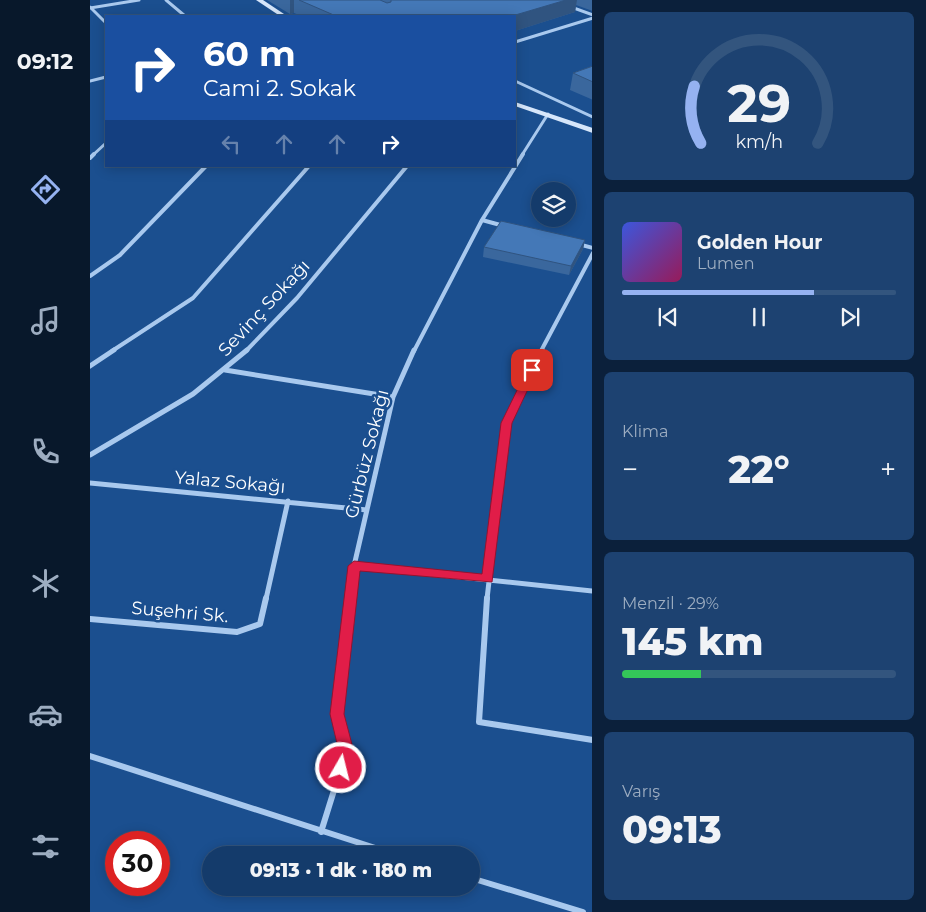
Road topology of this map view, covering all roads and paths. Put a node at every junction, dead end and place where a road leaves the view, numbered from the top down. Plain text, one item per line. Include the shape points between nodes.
1 (139, 0) edge
2 (166, 0) edge
3 (259, 0) edge
4 (569, 6) dead end
5 (90, 8) edge
6 (184, 15) edge
7 (282, 15) edge
8 (592, 17) edge
9 (105, 22) edge
10 (516, 42) edge
11 (105, 77) edge
12 (90, 81) edge
13 (516, 81) edge
14 (516, 104) edge
15 (548, 114) junction
16 (592, 117) edge
17 (592, 131) edge
18 (105, 144) edge
19 (90, 158) edge
20 (516, 165) edge
21 (205, 167) edge
22 (308, 167) edge
23 (406, 167) edge
24 (515, 167) edge
25 (482, 220) junction
26 (509, 227) edge
27 (574, 243) edge
28 (592, 248) edge
29 (592, 253) edge
30 (90, 276) edge
31 (90, 366) edge
32 (224, 370) junction
33 (393, 397) junction
34 (90, 455) edge
35 (90, 483) edge
36 (288, 500) junction
37 (366, 510) junction
38 (354, 566) junction
39 (488, 579) junction
40 (592, 591) edge
41 (90, 618) edge
42 (592, 740) edge
43 (90, 756) edge
44 (321, 832) junction
45 (367, 846) edge
46 (480, 881) edge
47 (583, 912) edge

1 - 5 street
2 - 6 street
3 - 7 main road
4 - 8 street
5 - 9 street
8 - 10 street
11 - 12 street
13 - 16 street
14 - 15 main road
15 - 17 main road
15 - 20 street, Gürbüz Sokağı
18 - 19 street
21 - 30 street via 120,256
22 - 31 street via 194,298
23 - 32 street, Sevinç Sokağı via 279,317
24 - 25 street, Gürbüz Sokağı
25 - 26 street
25 - 33 street, Gürbüz Sokağı
27 - 28 street
29 - 39 street via 507,423
32 - 33 street
32 - 34 street, Sevinç Sokağı via 164,414
33 - 37 street, Gürbüz Sokağı
35 - 36 street, Yalaz Sokağı
36 - 37 street, Yalaz Sokağı
36 - 41 street, Suşehri Sk. via 260,624 237,632
37 - 38 street, Gürbüz Sokağı
38 - 39 street
38 - 44 street, Gürbüz Sokağı via 337,714 346,752
39 - 40 street
39 - 42 street via 479,722
43 - 44 street
44 - 45 street
46 - 47 street

